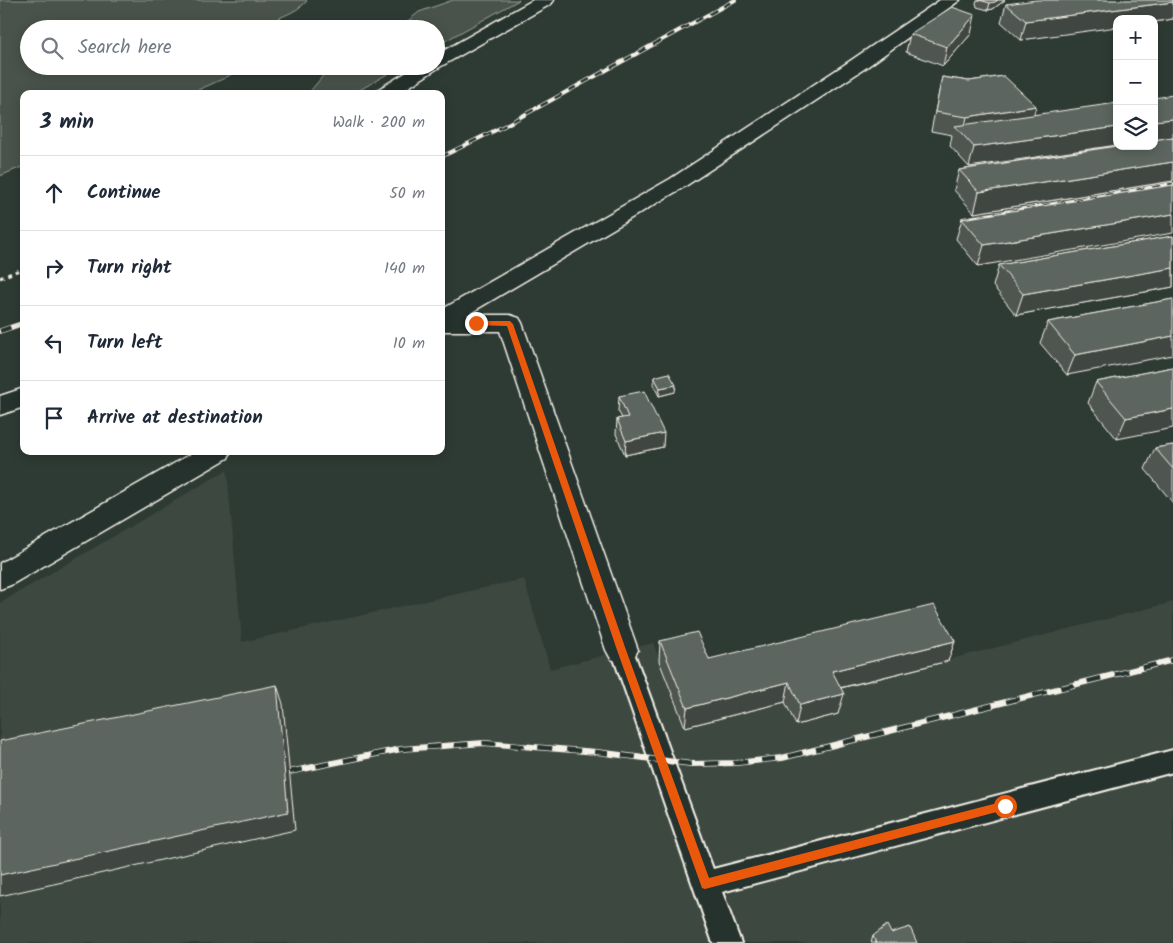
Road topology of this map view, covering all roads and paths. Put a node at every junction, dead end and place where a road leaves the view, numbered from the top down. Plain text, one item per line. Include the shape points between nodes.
1 (545, 0) edge
2 (951, 0) edge
3 (445, 58) edge
4 (415, 75) edge
5 (391, 90) edge
6 (20, 270) edge
7 (0, 278) edge
8 (445, 319) edge
9 (445, 321) edge
10 (20, 398) edge
11 (0, 406) edge
12 (211, 455) edge
13 (0, 577) edge
14 (622, 650) joint
15 (1173, 761) edge
16 (705, 884) junction
17 (727, 943) edge

1 - 3 street
2 - 8 street via 677,183
4 - 5 street
6 - 7 path
9 - 14 street via 510,324
10 - 11 street
12 - 13 street
14 - 16 lane
15 - 16 lane
16 - 17 lane

